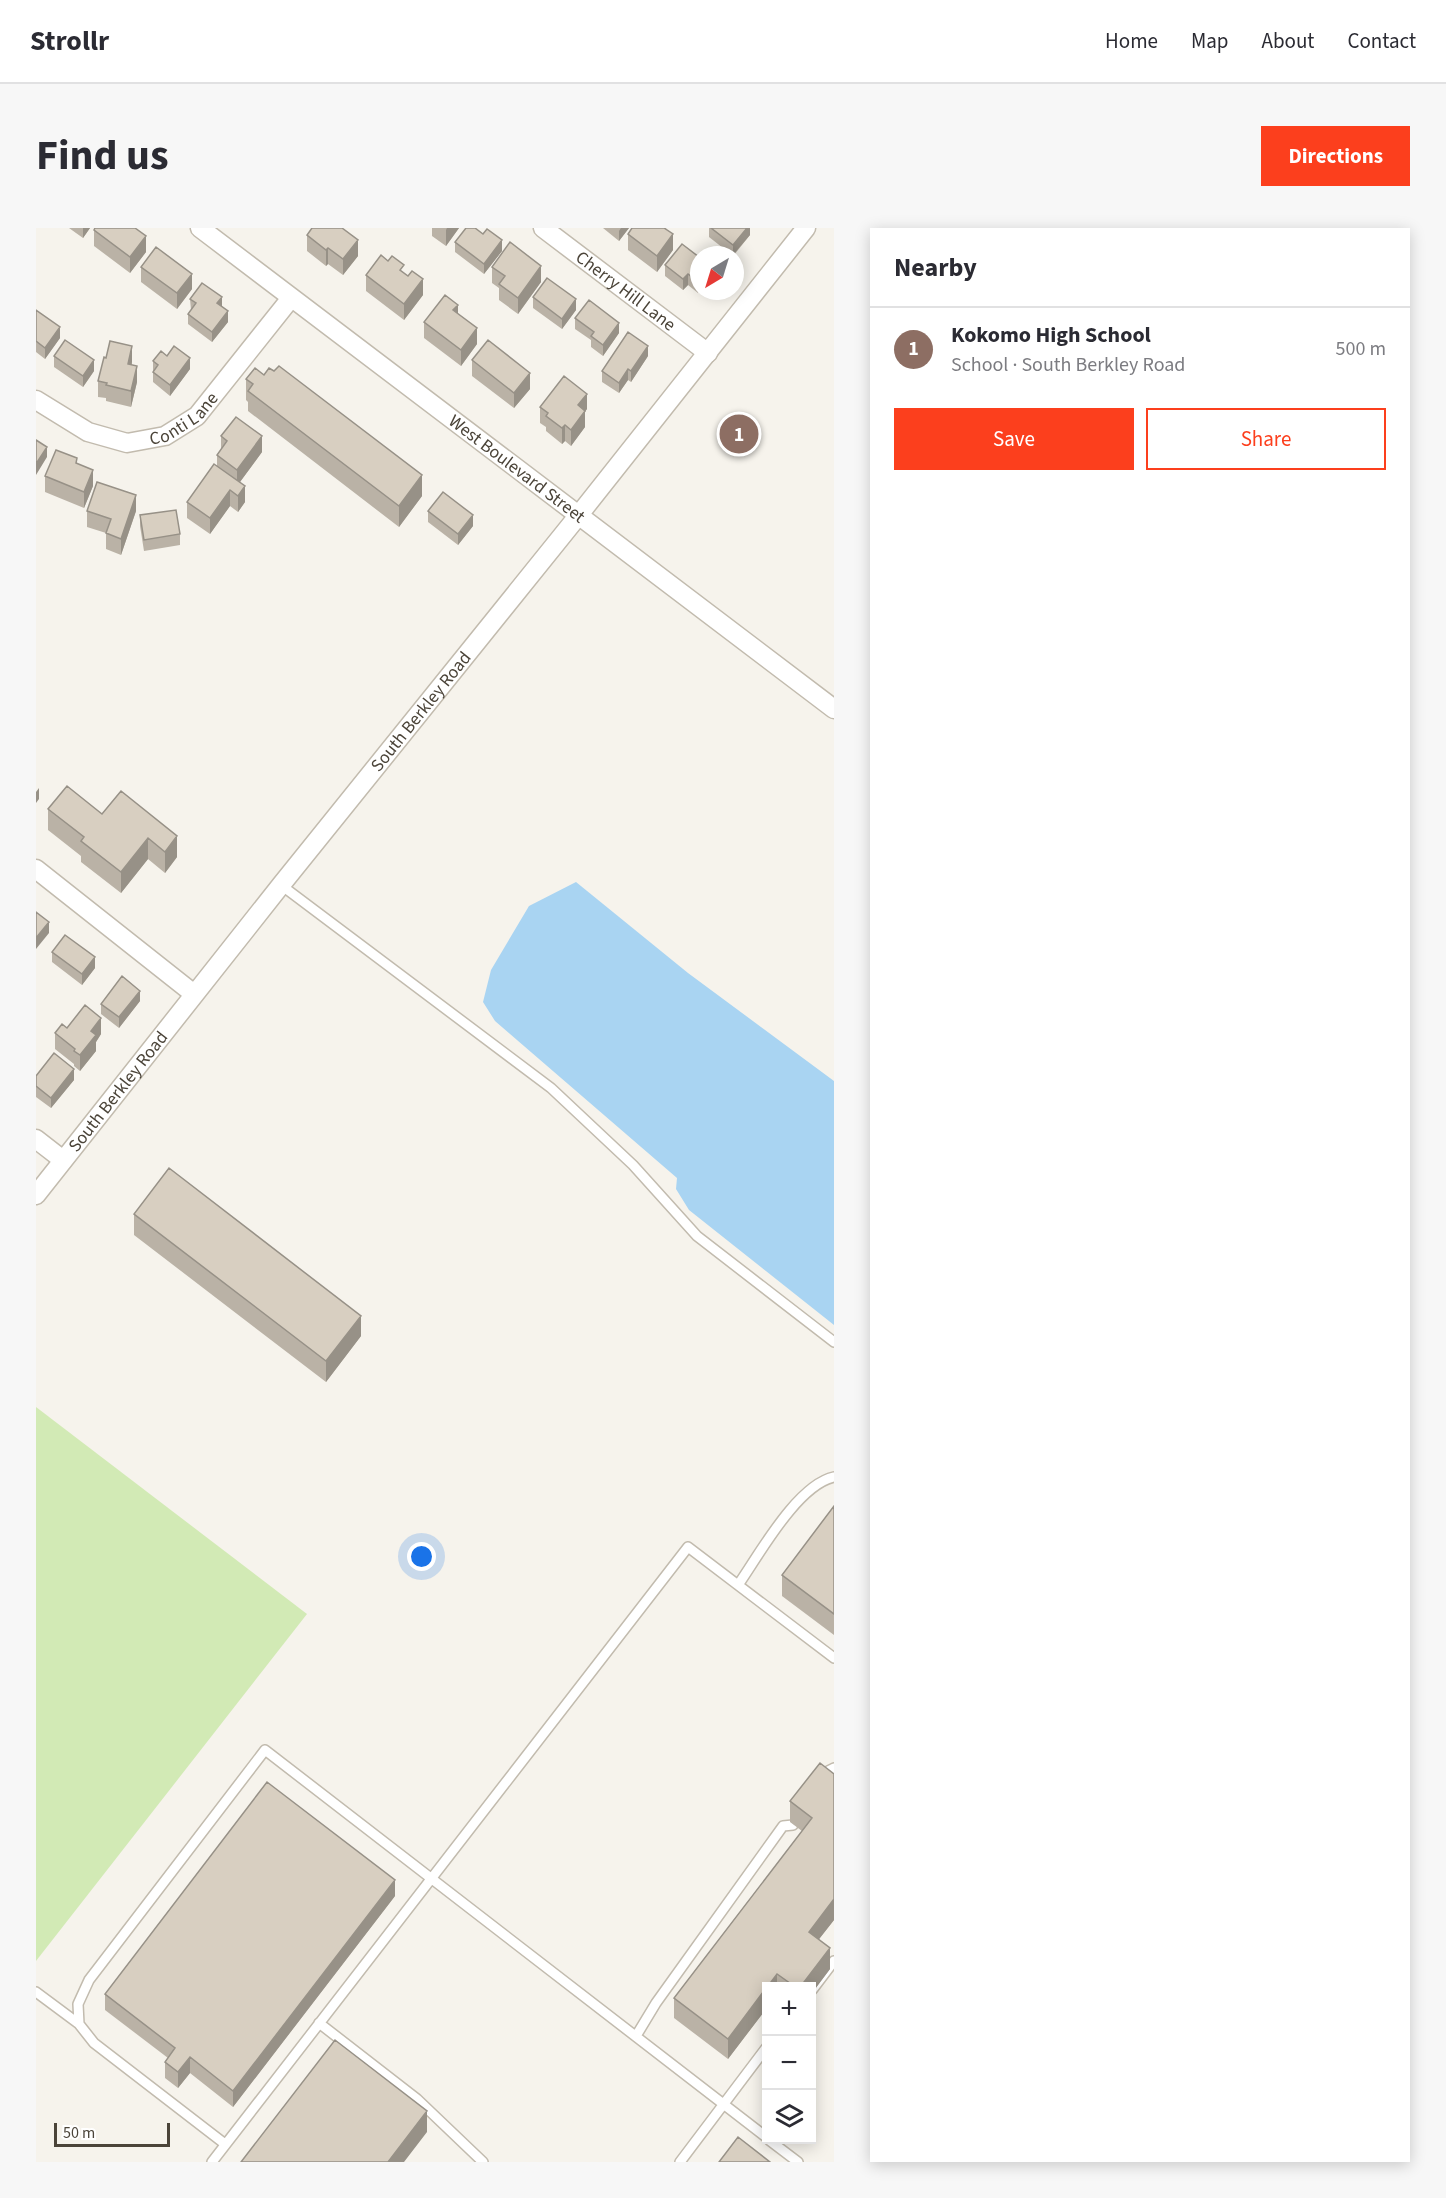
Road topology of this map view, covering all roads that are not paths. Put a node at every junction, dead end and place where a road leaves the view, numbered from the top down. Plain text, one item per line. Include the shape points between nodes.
1 (200, 228) edge
2 (543, 228) edge
3 (806, 228) edge
4 (291, 298) junction
5 (708, 353) junction
6 (36, 400) edge
7 (578, 516) junction
8 (834, 709) edge
9 (36, 869) edge
10 (280, 885) junction
11 (194, 994) junction
12 (36, 1139) edge
13 (63, 1160) junction
14 (36, 1195) edge
15 (834, 1342) edge
16 (834, 1477) edge
17 (738, 1585) junction
18 (834, 1658) edge
19 (834, 1768) edge
20 (824, 1787) edge
21 (793, 1825) dead end
22 (432, 1877) junction
23 (834, 1961) edge
24 (816, 1985) edge
25 (36, 1992) edge
26 (319, 2022) junction
27 (78, 2024) junction
28 (636, 2036) junction
29 (762, 2054) edge
30 (724, 2104) junction
31 (762, 2133) edge
32 (225, 2144) junction
33 (776, 2144) edge
34 (212, 2162) edge
35 (483, 2162) edge
36 (680, 2162) edge
37 (798, 2162) edge

1 - 4 street, West Boulevard Street
2 - 5 street, Cherry Hill Lane
3 - 5 street, South Berkley Road
4 - 6 street, Conti Lane via 197,416 165,436 127,443 88,432
4 - 7 street, West Boulevard Street
5 - 7 street, South Berkley Road
7 - 8 street, West Boulevard Street
7 - 10 street, South Berkley Road
9 - 11 street
10 - 11 street, South Berkley Road
10 - 15 lane via 551,1089 633,1165 697,1236
11 - 13 street, South Berkley Road
12 - 13 street
13 - 14 street, South Berkley Road
16 - 17 lane via 806,1492
17 - 18 lane
17 - 22 lane via 688,1547
19 - 20 lane via 828,1771
21 - 28 lane via 783,1826
22 - 26 lane
22 - 27 lane via 265,1750 89,1980 78,2004
22 - 28 lane
23 - 24 lane
25 - 27 lane
26 - 32 lane
26 - 35 lane via 417,2099
27 - 32 lane via 94,2043
28 - 30 lane
29 - 30 lane
30 - 31 lane
30 - 36 lane
32 - 34 lane
33 - 37 lane

